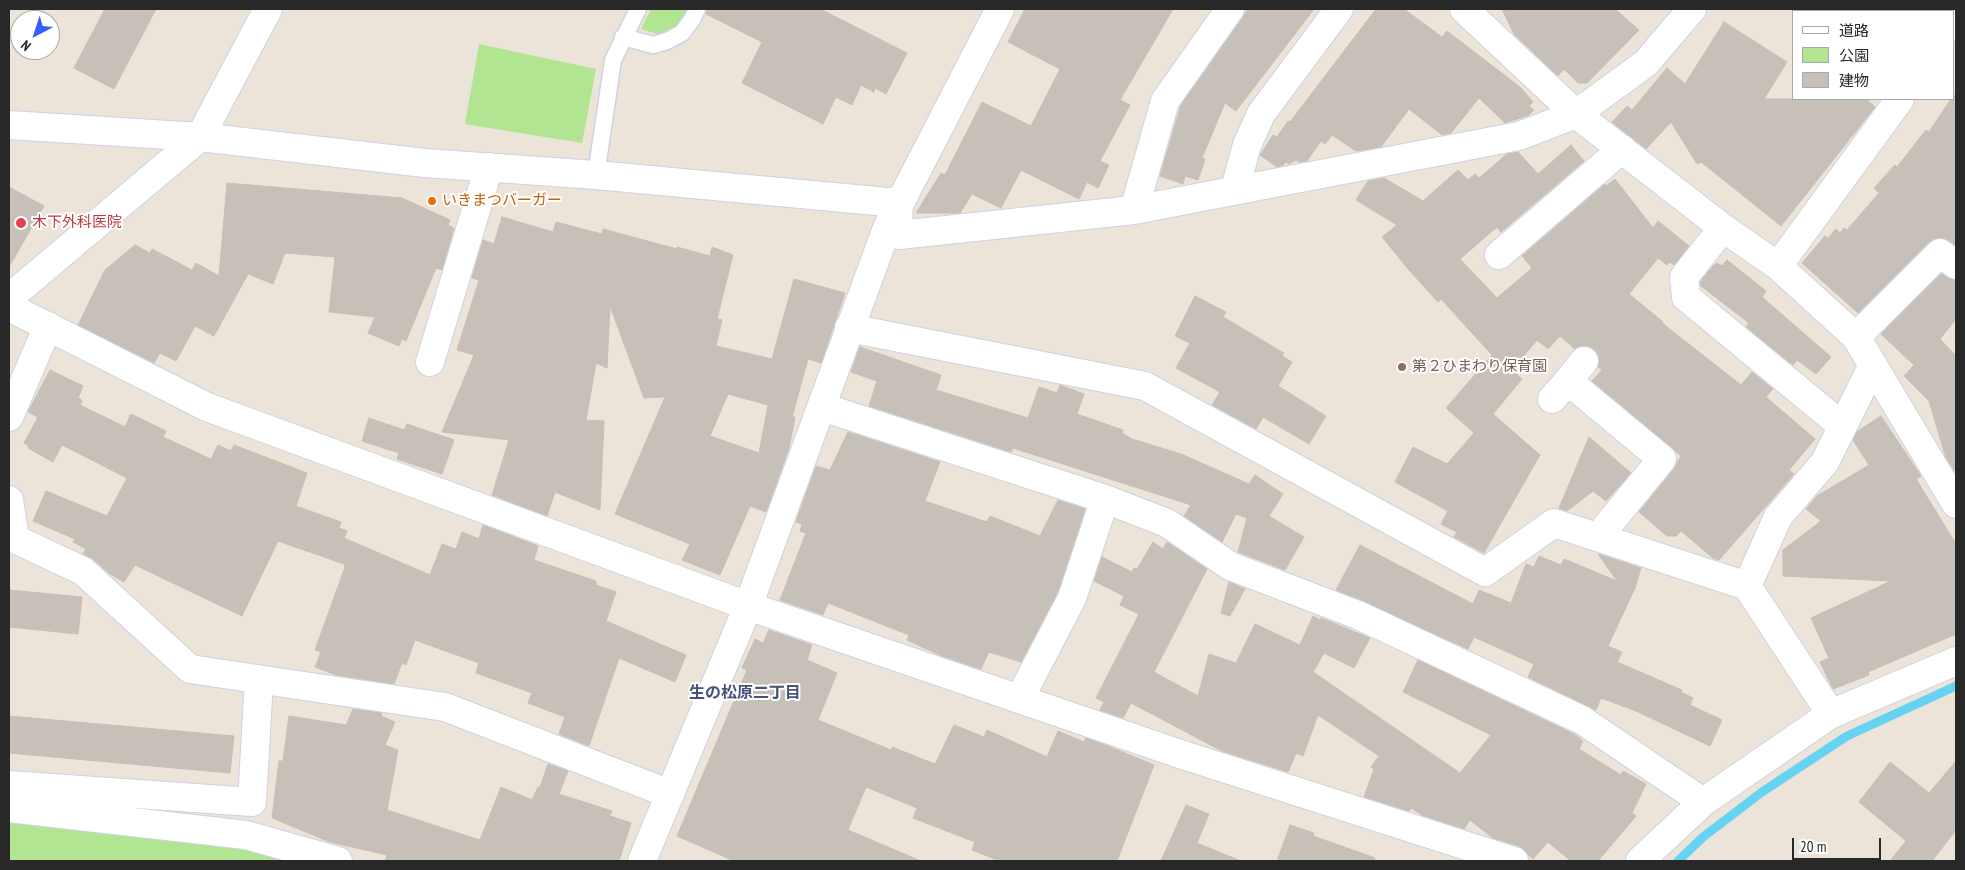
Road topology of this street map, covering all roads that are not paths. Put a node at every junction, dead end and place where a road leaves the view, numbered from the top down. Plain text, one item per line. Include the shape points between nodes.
1 (268, 9) edge
2 (638, 9) edge
3 (697, 9) edge
4 (1000, 9) edge
5 (1230, 9) edge
6 (1339, 9) edge
7 (1464, 9) edge
8 (1692, 9) edge
9 (623, 37) junction
10 (1899, 100) edge
11 (1576, 114) junction
12 (9, 125) edge
13 (200, 137) junction
14 (1622, 149) junction
15 (489, 168) junction
16 (596, 175) junction
17 (1235, 189) junction
18 (898, 203) junction
19 (1134, 210) junction
20 (1723, 228) junction
21 (1499, 255) dead end
22 (1956, 265) edge
23 (1778, 266) junction
24 (9, 298) edge
25 (9, 307) edge
26 (48, 326) junction
27 (849, 328) junction
28 (1856, 337) junction
29 (430, 362) dead end
30 (1873, 365) junction
31 (1568, 380) dead end
32 (822, 407) junction
33 (9, 417) edge
34 (1841, 425) junction
35 (1105, 499) junction
36 (9, 500) edge
37 (1956, 504) edge
38 (1598, 537) junction
39 (1747, 586) junction
40 (748, 606) junction
41 (1956, 661) edge
42 (259, 680) junction
43 (1020, 698) junction
44 (1831, 714) junction
45 (9, 785) edge
46 (670, 794) junction
47 (1704, 802) junction
48 (9, 808) edge
49 (338, 861) edge
50 (642, 861) edge
51 (1514, 861) edge
52 (1640, 861) edge

1 - 13 street
2 - 9 lane
3 - 9 lane via 682,33 667,41 653,45
4 - 18 street
5 - 19 street via 1165,101
6 - 17 street via 1261,114 1247,145
7 - 11 street
8 - 11 street via 1646,63
9 - 16 lane via 613,60
10 - 23 street
11 - 14 street
11 - 17 street via 1518,136
12 - 13 street
13 - 15 street
13 - 24 street
14 - 20 street
14 - 21 street
15 - 16 street
15 - 29 street
16 - 18 street
17 - 19 street
18 - 19 street via 899,236
18 - 27 street
20 - 23 street
20 - 34 street via 1684,277 1686,297
22 - 28 street via 1940,253
23 - 28 street
25 - 26 street
26 - 33 street
26 - 40 street via 207,407
27 - 32 street
27 - 38 street via 1145,386 1485,572 1554,523
28 - 30 street
30 - 34 street
30 - 37 street
31 - 38 street via 1662,459
32 - 35 street
32 - 40 street
34 - 39 street via 1825,462 1778,517
35 - 43 street via 1072,598
35 - 47 street via 1166,523 1230,566 1358,615 1582,720
36 - 42 street via 15,540 84,571 190,669
38 - 39 street
39 - 44 street
40 - 43 street
40 - 46 street
41 - 44 street
42 - 45 street via 252,802
42 - 46 street via 445,707
43 - 51 street via 1180,754
44 - 47 street
46 - 50 street
47 - 52 street
48 - 49 street via 246,835

